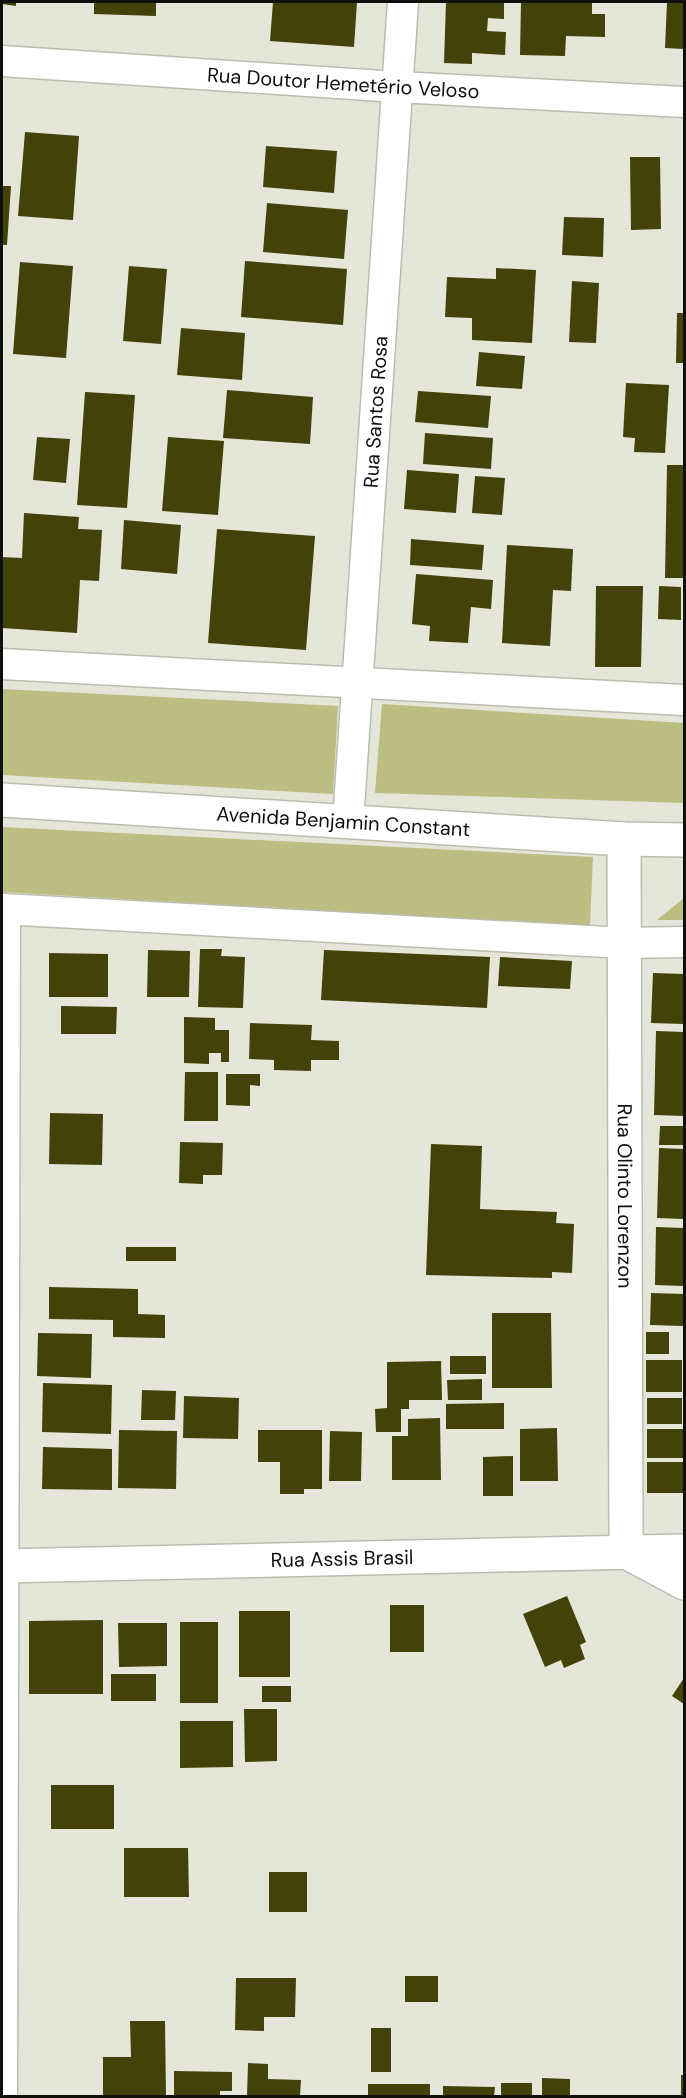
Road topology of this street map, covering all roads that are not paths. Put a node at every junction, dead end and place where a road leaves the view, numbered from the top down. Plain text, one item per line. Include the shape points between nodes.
1 (403, 2) edge
2 (2, 61) edge
3 (398, 87) junction
4 (684, 102) edge
5 (2, 664) edge
6 (357, 684) junction
7 (684, 700) edge
8 (2, 800) edge
9 (348, 822) junction
10 (624, 839) junction
11 (684, 840) edge
12 (3, 909) edge
13 (684, 942) edge
14 (625, 943) junction
15 (684, 1551) edge
16 (626, 1552) junction
17 (2, 1566) edge
18 (684, 1583) edge
19 (2, 2097) edge

1 - 3 street, Rua Santos Rosa
2 - 3 street, Rua Doutor Hemetério Veloso
3 - 4 street, Rua Doutor Hemetério Veloso
3 - 6 street, Rua Santos Rosa
5 - 6 street
6 - 7 street
6 - 9 street, Rua Santos Rosa
8 - 9 street, Avenida Benjamin Constant
9 - 10 street, Avenida Benjamin Constant
10 - 11 street, Avenida Benjamin Constant
10 - 14 street, Rua Olinto Lorenzon
12 - 14 street
12 - 17 street
13 - 14 street
14 - 16 street, Rua Olinto Lorenzon
15 - 16 street, Rua Assis Brasil
16 - 17 street, Rua Assis Brasil
16 - 18 street
17 - 19 street

